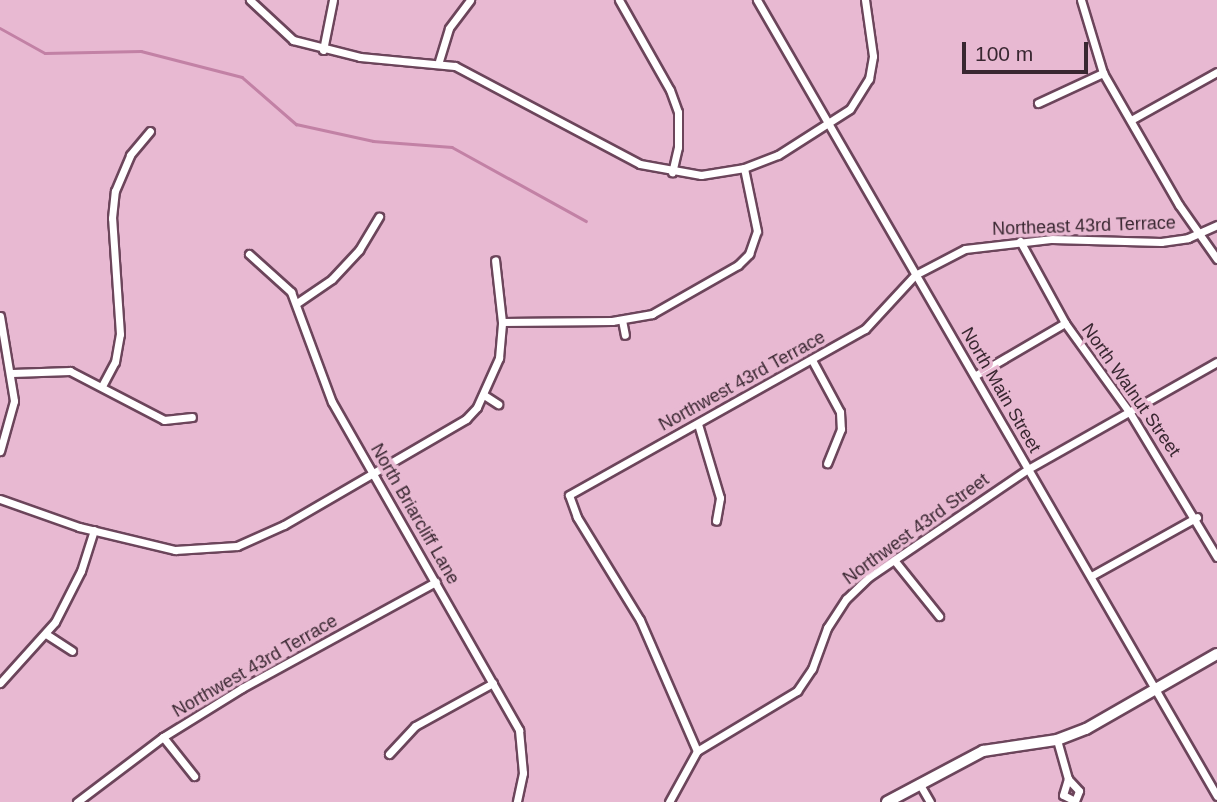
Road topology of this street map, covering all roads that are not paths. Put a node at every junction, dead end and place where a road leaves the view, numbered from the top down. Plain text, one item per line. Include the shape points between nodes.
1 (250, 0) edge
2 (333, 0) edge
3 (470, 0) edge
4 (619, 0) edge
5 (757, 0) edge
6 (865, 0) edge
7 (1081, 0) edge
8 (323, 50) junction
9 (439, 61) junction
10 (1103, 72) junction
11 (1217, 72) edge
12 (1038, 103) dead end
13 (1131, 120) junction
14 (829, 125) junction
15 (150, 131) dead end
16 (744, 168) junction
17 (672, 172) junction
18 (379, 217) dead end
19 (1217, 225) edge
20 (1199, 234) junction
21 (1020, 241) junction
22 (249, 254) dead end
23 (1217, 259) edge
24 (495, 260) dead end
25 (915, 275) junction
26 (297, 303) junction
27 (0, 316) edge
28 (622, 320) junction
29 (502, 322) junction
30 (1065, 323) junction
31 (625, 335) dead end
32 (812, 360) junction
33 (1217, 362) edge
34 (12, 373) junction
35 (976, 375) junction
36 (102, 386) junction
37 (484, 395) junction
38 (498, 404) dead end
39 (1130, 413) junction
40 (192, 417) dead end
41 (698, 424) junction
42 (0, 451) edge
43 (827, 463) dead end
44 (1028, 469) junction
45 (374, 474) junction
46 (0, 499) edge
47 (1197, 517) junction
48 (716, 522) dead end
49 (94, 530) junction
50 (1217, 556) edge
51 (894, 560) junction
52 (1093, 575) junction
53 (436, 582) junction
54 (939, 616) dead end
55 (46, 634) junction
56 (72, 651) dead end
57 (1217, 654) edge
58 (0, 683) edge
59 (493, 683) junction
60 (1158, 688) junction
61 (163, 737) junction
62 (1057, 740) junction
63 (697, 751) junction
64 (389, 754) dead end
65 (194, 776) dead end
66 (1068, 779) dead end
67 (919, 783) junction
68 (1217, 796) edge
69 (77, 802) edge
70 (517, 802) edge
71 (669, 802) edge
72 (887, 802) edge
73 (930, 802) edge

1 - 8 street via 278,30
2 - 8 street
3 - 9 street via 449,28
4 - 17 street via 675,105 678,147
5 - 14 street, North Main Street
6 - 14 street via 873,56 869,79 850,109
7 - 10 street
8 - 9 street
9 - 17 street via 506,91 640,164
10 - 12 street
10 - 13 street
11 - 13 street
13 - 20 street
14 - 16 street
14 - 25 street, North Main Street
15 - 36 street via 124,167 113,204 120,334 115,362
16 - 17 street via 701,175
16 - 28 street via 757,218 756,237 745,259 668,308
18 - 26 street via 359,250 332,279
19 - 20 street, Northeast 43rd Terrace
20 - 21 street, Northeast 43rd Terrace via 1161,242
20 - 23 street
21 - 25 street, Northeast 43rd Terrace via 965,249
21 - 30 street, North Walnut Street
22 - 26 street, North Briarcliff Lane via 284,283
24 - 29 street
25 - 32 street, Northwest 43rd Terrace via 874,322
25 - 35 street, North Main Street
26 - 45 street, North Briarcliff Lane via 322,383
27 - 34 street
28 - 29 street
28 - 31 street
29 - 37 street via 499,358
30 - 35 street
30 - 39 street, North Walnut Street
32 - 41 street, Northwest 43rd Terrace
32 - 43 street via 840,412 841,429
33 - 39 street, Northwest 43rd Street
34 - 36 street via 57,369
34 - 42 street via 14,401
35 - 44 street, North Main Street
36 - 40 street via 164,420
37 - 38 street
37 - 45 street via 466,419
39 - 44 street, Northwest 43rd Street
39 - 47 street, North Walnut Street
41 - 48 street via 720,498
41 - 63 street, Northwest 43rd Terrace via 569,495 640,620
44 - 51 street, Northwest 43rd Street
44 - 52 street, North Main Street
45 - 49 street via 237,546 176,550
45 - 53 street, North Briarcliff Lane
46 - 49 street
47 - 50 street, North Walnut Street
47 - 52 street
49 - 55 street via 74,588
51 - 54 street
51 - 63 street, Northwest 43rd Street via 845,599 827,628 812,669 792,696
52 - 60 street, North Main Street
53 - 59 street, North Briarcliff Lane
53 - 61 street, Northwest 43rd Terrace via 242,688
55 - 56 street
55 - 58 street
57 - 60 main road
59 - 64 street via 415,726
59 - 70 street, North Briarcliff Lane via 524,743
60 - 62 main road
60 - 68 street, North Main Street
61 - 65 street, Northwest 43rd Terrace
61 - 69 street, Northwest 43rd Terrace
62 - 66 street
62 - 67 main road via 983,751
63 - 71 street
67 - 72 main road
67 - 73 street

